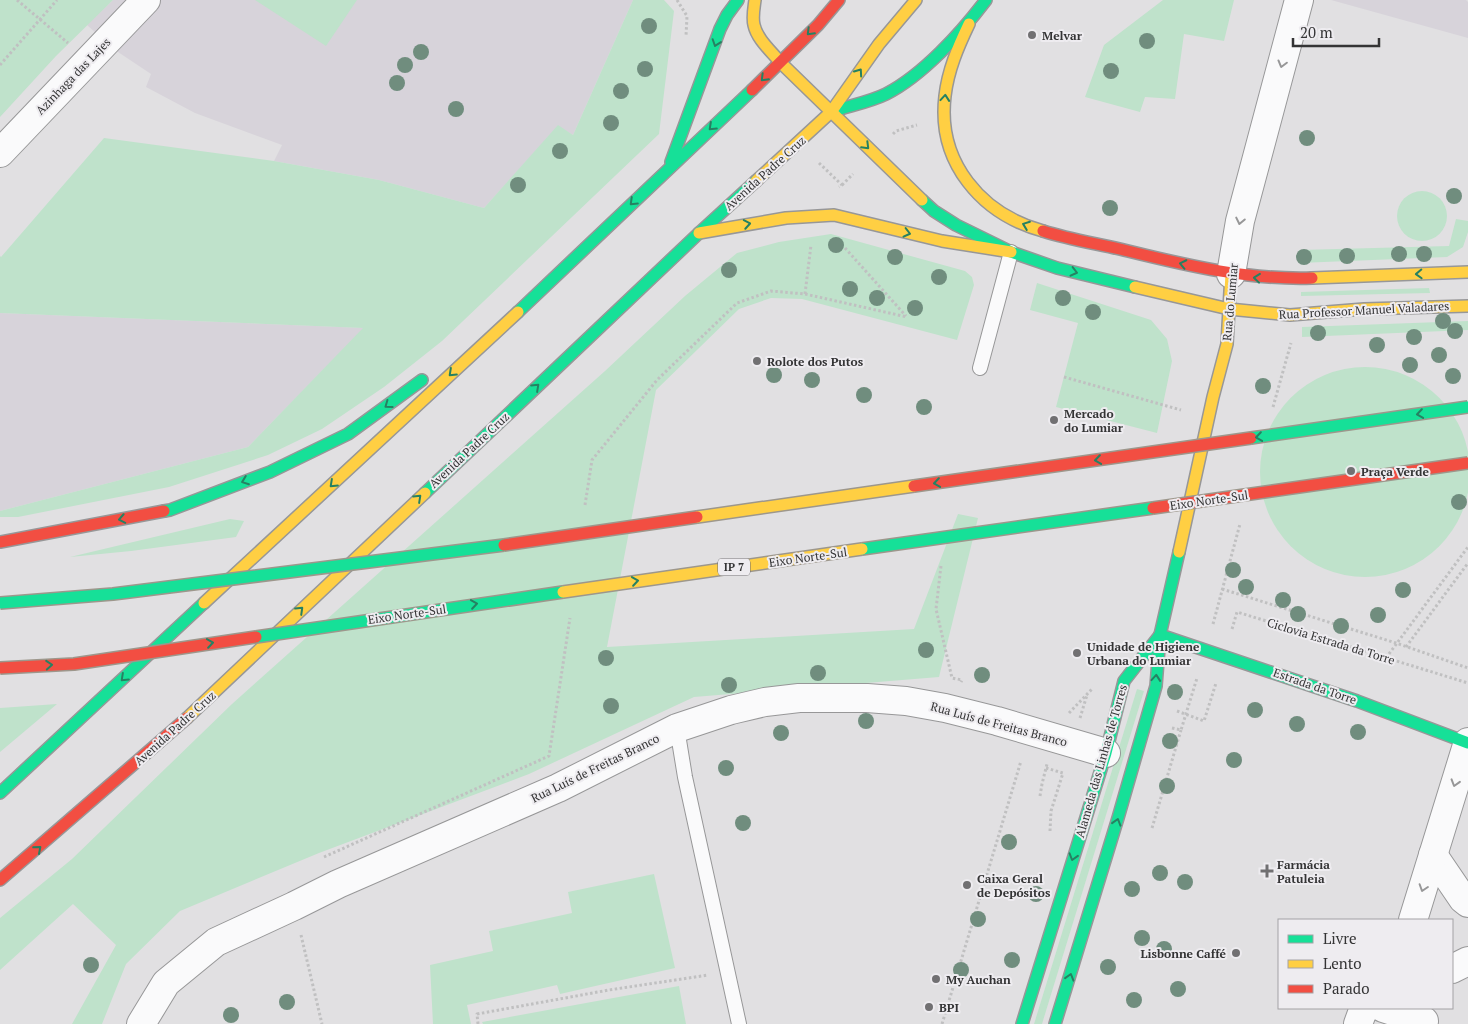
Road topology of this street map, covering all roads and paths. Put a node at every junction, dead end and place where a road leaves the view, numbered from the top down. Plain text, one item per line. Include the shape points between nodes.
1 (17, 0) edge
2 (57, 0) edge
3 (146, 0) edge
4 (738, 0) edge
5 (755, 0) edge
6 (839, 0) edge
7 (916, 0) edge
8 (986, 0) edge
9 (1299, 0) edge
10 (40, 20) junction
11 (969, 22) junction
12 (68, 44) dead end
13 (780, 62) junction
14 (0, 65) edge
15 (831, 112) junction
16 (0, 153) edge
17 (668, 169) junction
18 (816, 215) junction
19 (699, 233) junction
20 (1010, 252) junction
21 (1468, 272) edge
22 (1231, 274) junction
23 (804, 294) junction
24 (1468, 294) edge
25 (1468, 306) edge
26 (1229, 309) junction
27 (1364, 310) junction
28 (513, 316) junction
29 (907, 317) dead end
30 (445, 364) dead end
31 (980, 368) dead end
32 (429, 375) dead end
33 (1064, 377) dead end
34 (1468, 407) edge
35 (1208, 418) junction
36 (1468, 463) edge
37 (585, 508) dead end
38 (0, 542) edge
39 (1468, 548) edge
40 (942, 561) dead end
41 (1468, 564) edge
42 (1222, 589) dead end
43 (0, 603) edge
44 (571, 614) dead end
45 (1160, 636) junction
46 (1396, 643) junction
47 (1406, 647) junction
48 (1206, 650) junction
49 (1224, 656) junction
50 (1386, 658) junction
51 (0, 668) edge
52 (1468, 668) edge
53 (952, 678) dead end
54 (1468, 683) edge
55 (1146, 720) junction
56 (677, 728) junction
57 (1181, 730) junction
58 (1468, 742) edge
59 (1106, 753) junction
60 (1021, 761) dead end
61 (1046, 768) dead end
62 (0, 793) edge
63 (1040, 796) dead end
64 (1152, 828) dead end
65 (1433, 855) junction
66 (320, 859) dead end
67 (0, 880) edge
68 (1468, 903) edge
69 (294, 906) junction
70 (1413, 919) edge
71 (1468, 961) edge
72 (1453, 968) edge
73 (727, 972) junction
74 (1365, 1009) edge
75 (1388, 1009) edge
76 (1425, 1017) edge
77 (140, 1024) edge
78 (322, 1024) edge
79 (478, 1024) edge
80 (739, 1024) edge
81 (942, 1024) edge
82 (1022, 1024) edge
83 (1056, 1024) edge
84 (1358, 1024) edge

1 - 10 path
2 - 10 path
3 - 16 street, Azinhaga das Lajes
4 -> 17 main road via 720,29
5 - 13 main road via 754,26 764,45
6 -> 13 main road
15 -> 7 main road, Avenida Padre Cruz via 879,44
8 - 11 main road
9 -> 22 street, Rua do Lumiar via 1240,221
10 - 12 path
10 - 14 path
11 - 15 main road via 903,84 884,95
22 -> 11 main road via 1041,231 1009,218 978,195 964,178 955,159 944,118 944,97 954,55
13 - 15 main road
13 -> 17 main road
15 - 19 main road, Avenida Padre Cruz
15 -> 20 main road via 934,211 956,226
17 -> 28 main road
19 -> 18 main road
18 -> 20 main road via 834,215 942,241
18 - 23 path
67 -> 19 main road, Avenida Padre Cruz via 172,733
20 -> 26 main road, Rua Professor Manuel Valadares via 1057,268
20 - 31 lane
21 -> 22 main road via 1287,279
22 - 26 main road, Rua do Lumiar
23 - 29 path
23 - 37 path via 771,291 737,303 657,380 592,460
24 - 27 main road via 1466,297
25 - 27 main road, Rua Professor Manuel Valadares
26 - 27 main road, Rua Professor Manuel Valadares via 1290,315
26 - 35 main road, Rua do Lumiar via 1227,344
28 - 30 main road
28 -> 62 main road
32 -> 38 main road via 348,434 270,472 170,510
33 - 35 path
34 -> 43 main road, bridge via 525,542 113,594
35 - 45 main road, Rua do Lumiar
51 -> 36 main road, Eixo Norte-Sul / IP 7, bridge via 74,664
39 - 46 path
40 - 53 path via 936,609
41 - 47 path
42 - 46 path
44 - 66 path via 549,756
45 - 48 main road, Estrada da Torre
55 -> 45 main road via 1156,686
45 - 59 main road, Alameda das Linhas de Torres via 1124,681
46 - 47 path
46 - 50 path
47 - 52 path
48 - 49 main road, Estrada da Torre
48 - 57 path
49 - 50 path, Ciclovia Estrada da Torre via 1237,612
49 - 58 main road, Estrada da Torre via 1357,700
50 - 54 path, Ciclovia Estrada da Torre
55 - 57 path
83 -> 55 main road
56 - 59 street, Rua Luís de Freitas Branco via 765,702 799,698 867,698 945,708
56 - 69 street, Rua Luís de Freitas Branco via 558,788
56 - 73 lane
57 - 64 path
58 -> 65 street
59 -> 82 main road, Alameda das Linhas de Torres
60 - 81 path
61 - 63 path
65 - 68 street
65 -> 70 street
69 - 77 street, Rua Luís de Freitas Branco via 216,942 166,982
69 - 78 path
71 - 72 street
73 - 79 path via 477,1014
73 - 80 lane
74 - 84 street
75 - 76 street

